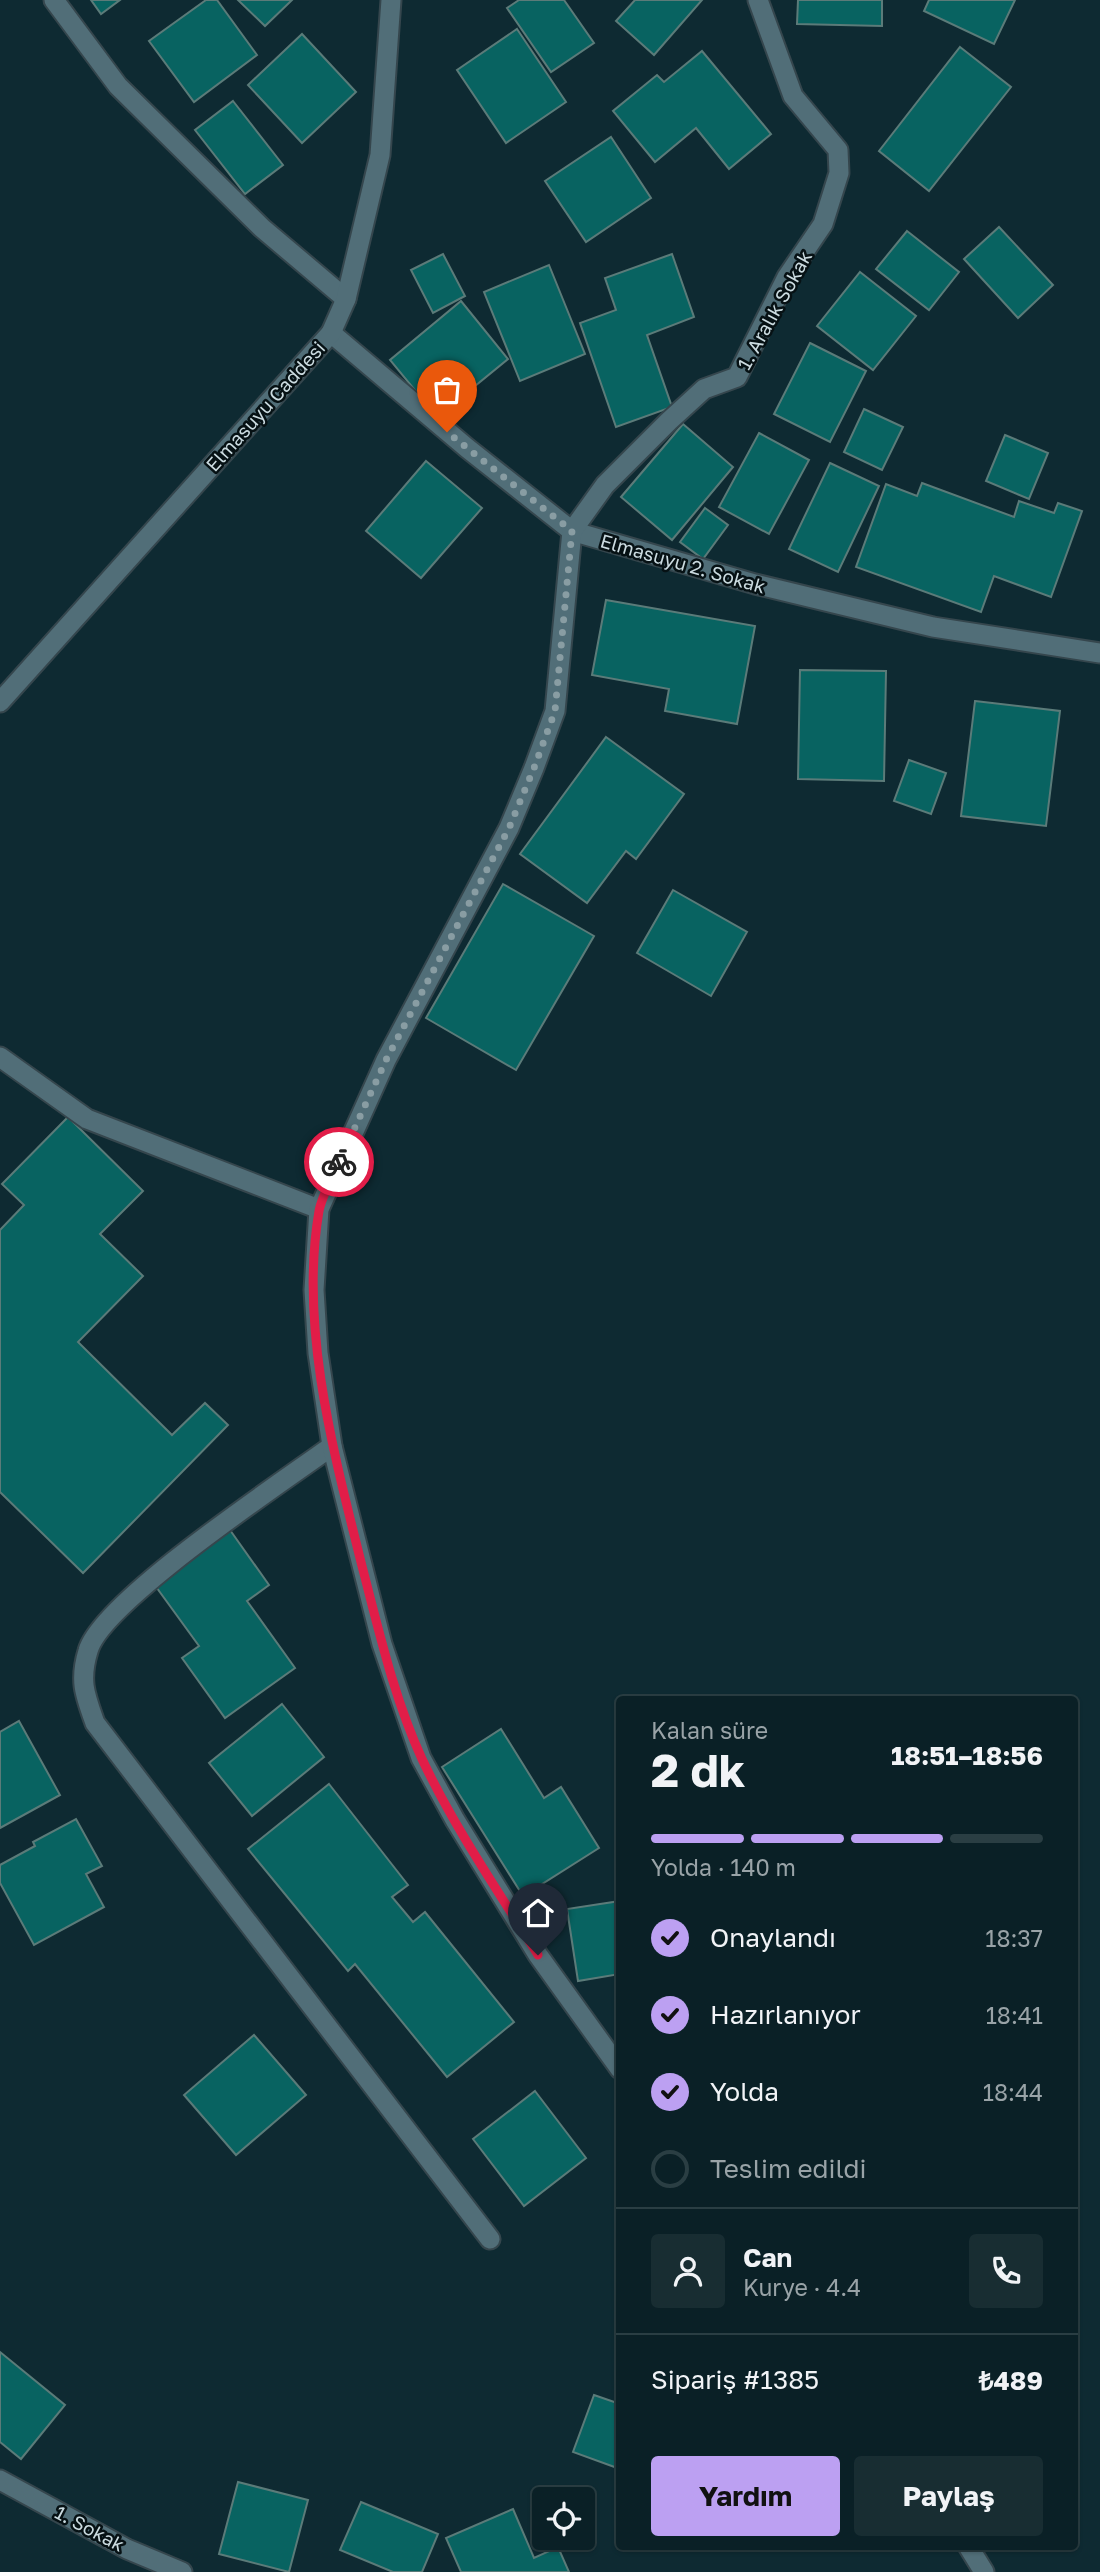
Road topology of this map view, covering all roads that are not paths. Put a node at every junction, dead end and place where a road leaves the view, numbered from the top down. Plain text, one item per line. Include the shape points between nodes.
1 (54, 0) edge
2 (391, 0) edge
3 (758, 0) edge
4 (346, 299) junction
5 (331, 333) junction
6 (572, 531) junction
7 (1100, 653) edge
8 (0, 702) edge
9 (0, 1057) edge
10 (320, 1209) junction
11 (332, 1446) junction
12 (616, 2063) edge
13 (490, 2239) dead end
14 (0, 2480) edge
15 (970, 2550) edge
16 (182, 2572) edge
17 (984, 2572) edge

1 - 4 street via 118,86 262,228
2 - 4 street, Elmasuyu Caddesi via 380,155
3 - 6 street, 1. Aralık Sokak via 793,96 838,150 839,173 823,224 787,277 737,377 704,389 669,421 605,485
4 - 5 street, Elmasuyu Caddesi
5 - 6 street, Elmasuyu 2. Sokak
5 - 8 street, Elmasuyu Caddesi
6 - 7 street, Elmasuyu 2. Sokak via 755,584 933,627
6 - 10 street via 555,711 534,768 509,828 386,1060
9 - 10 street via 87,1119
10 - 11 street via 314,1290
11 - 12 street via 382,1644 421,1758 538,1955
11 - 13 street via 158,1573 112,1616 88,1648 82,1687 95,1723
14 - 16 street, 1. Sokak via 127,2549
15 - 17 street

